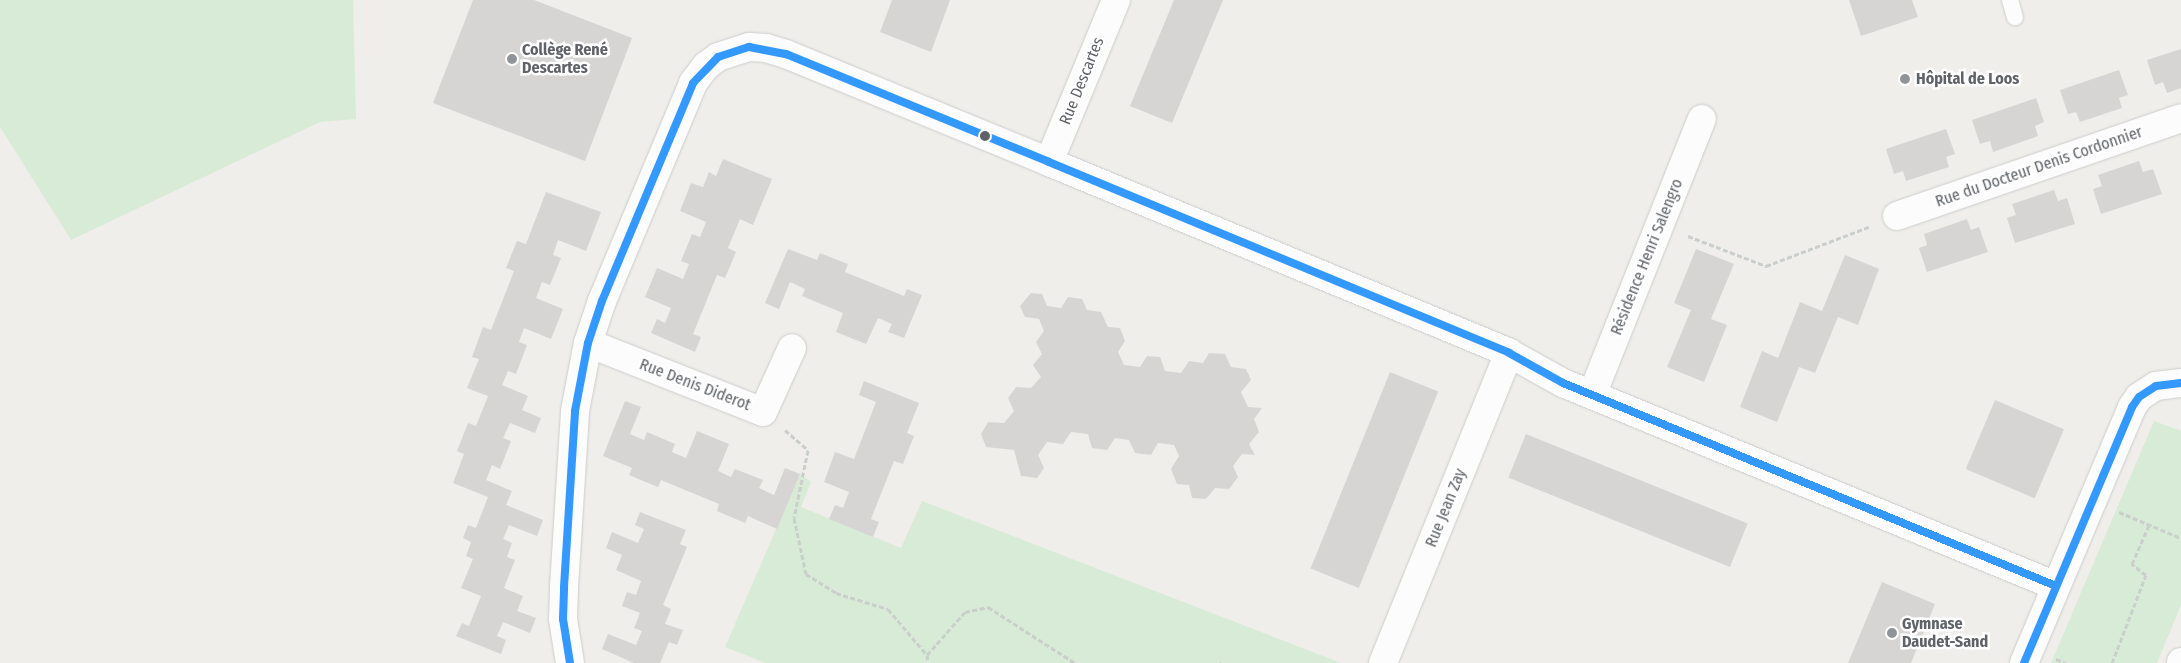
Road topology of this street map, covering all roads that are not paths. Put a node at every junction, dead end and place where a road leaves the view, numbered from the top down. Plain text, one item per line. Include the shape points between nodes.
1 (1116, 0) edge
2 (2010, 0) edge
3 (2016, 17) dead end
4 (2181, 118) edge
5 (1702, 119) dead end
6 (1049, 162) junction
7 (1897, 216) road end
8 (588, 343) junction
9 (792, 348) dead end
10 (1509, 353) junction
11 (2181, 384) edge
12 (1592, 395) junction
13 (2056, 586) junction
14 (570, 663) edge
15 (1383, 663) edge
16 (2024, 663) edge

1 - 6 street, Rue Descartes
2 - 3 lane
4 - 7 street, Rue du Docteur Denis Cordonnier
5 - 12 street, Résidence Henri Salengro
6 - 8 street via 786,54 766,48 734,50 706,66 693,83 602,301
6 - 10 street
8 - 9 street, Rue Denis Diderot via 763,412
8 - 14 street via 575,411 564,587 563,619
10 - 12 street
10 - 15 street, Rue Jean Zay
11 - 13 street via 2156,386 2139,398
12 - 13 street
13 - 16 street

